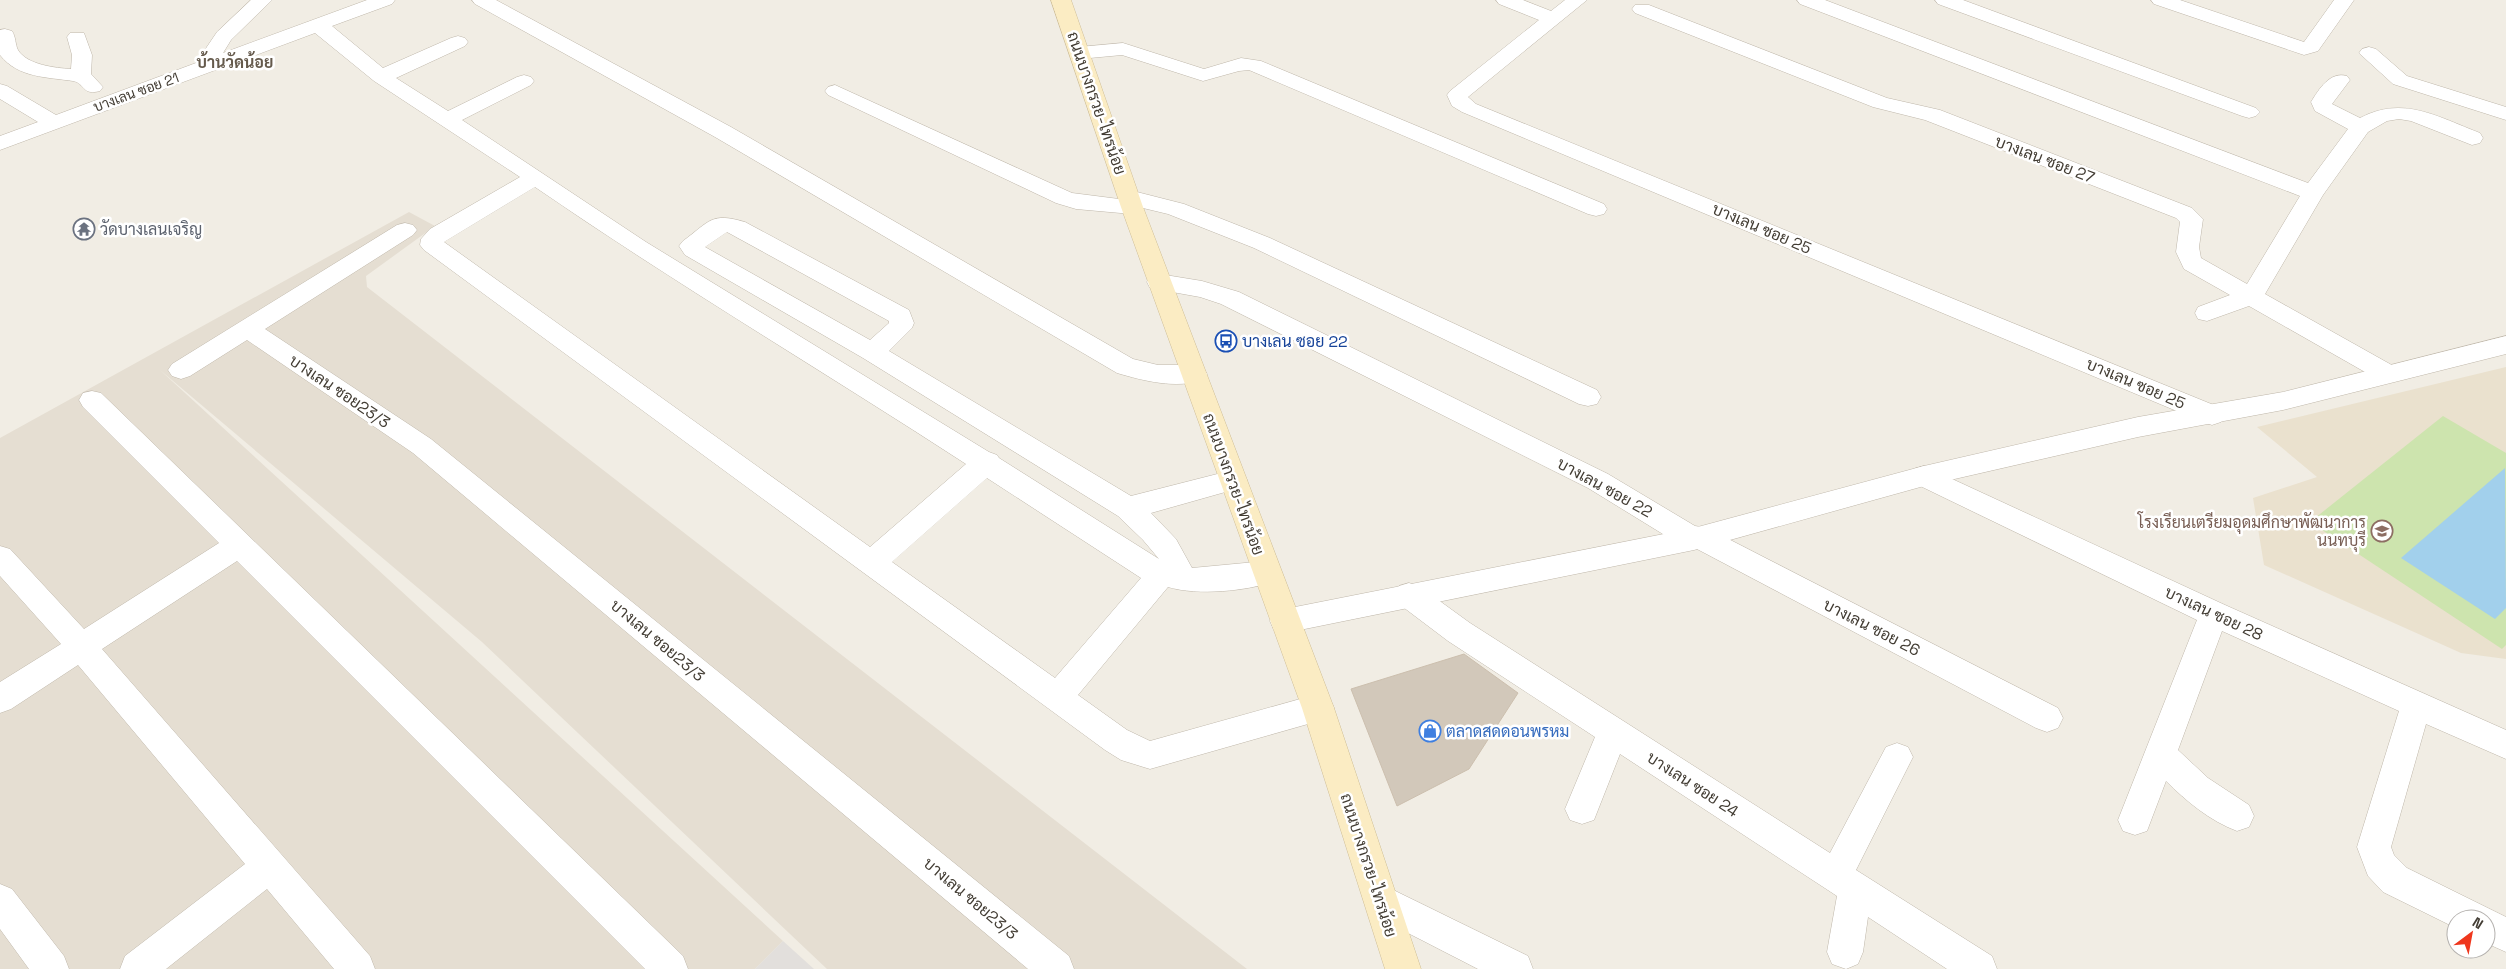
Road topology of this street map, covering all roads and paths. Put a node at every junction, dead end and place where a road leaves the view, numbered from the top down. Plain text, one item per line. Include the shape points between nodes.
1 (262, 0) edge
2 (385, 0) edge
3 (482, 0) edge
4 (1061, 0) edge
5 (1506, 0) edge
6 (1577, 0) edge
7 (1807, 0) edge
8 (1945, 0) edge
9 (2161, 0) edge
10 (2344, 0) edge
11 (1642, 9) dead end
12 (322, 14) junction
13 (1553, 19) junction
14 (5, 35) dead end
15 (77, 37) dead end
16 (458, 42) dead end
17 (1080, 53) junction
18 (2368, 53) dead end
19 (203, 68) junction
20 (80, 75) junction
21 (381, 78) junction
22 (2340, 80) dead end
23 (524, 81) dead end
24 (0, 90) edge
25 (835, 91) dead end
26 (108, 103) junction
27 (2249, 112) dead end
28 (2506, 114) edge
29 (446, 120) junction
30 (55, 123) junction
31 (2360, 127) junction
32 (2472, 138) dead end
33 (0, 143) edge
34 (536, 177) junction
35 (2313, 192) junction
36 (1130, 202) junction
37 (1596, 209) dead end
38 (405, 230) dead end
39 (1159, 282) junction
40 (2252, 296) junction
41 (2207, 313) dead end
42 (248, 329) junction
43 (2506, 345) edge
44 (872, 352) junction
45 (181, 370) dead end
46 (1194, 374) junction
47 (2388, 374) junction
48 (1588, 397) dead end
49 (92, 400) dead end
50 (2212, 416) junction
51 (987, 462) junction
52 (1924, 476) junction
53 (1233, 480) junction
54 (1128, 508) junction
55 (1696, 538) junction
56 (238, 546) junction
57 (0, 557) edge
58 (870, 564) junction
59 (1266, 573) junction
60 (1172, 576) junction
61 (1409, 595) junction
62 (2214, 614) junction
63 (1285, 620) junction
64 (81, 646) junction
65 (0, 698) edge
66 (1057, 698) junction
67 (2416, 706) junction
68 (1318, 708) junction
69 (2047, 718) dead end
70 (1613, 732) junction
71 (2506, 745) edge
72 (2160, 754) junction
73 (1897, 757) dead end
74 (1582, 808) dead end
75 (2237, 816) dead end
76 (2135, 820) dead end
77 (269, 866) junction
78 (1845, 883) junction
79 (0, 901) edge
80 (1381, 901) junction
81 (2454, 909) edge
82 (1845, 952) dead end
83 (51, 969) edge
84 (138, 969) edge
85 (357, 969) edge
86 (670, 969) edge
87 (1056, 969) edge
88 (1403, 969) edge
89 (1515, 969) edge
90 (1979, 969) edge

1 - 19 street via 224,36
2 - 12 street, บางเลน ซอย 21 via 346,15
3 - 46 street via 723,132 1126,367 1158,374
4 - 17 main road, ถนนบางกรวย-ไทรน้อย
5 - 13 street
6 - 13 street, บางเลน ซอย 25
7 - 35 street
8 - 27 street
9 - 10 street via 2304,50 2311,47
11 - 40 street, บางเลน ซอย 27 via 1880,103 1932,115 2184,213 2192,220 2187,256 2192,263
12 - 19 street, บางเลน ซอย 21
12 - 21 street
13 - 50 street, บางเลน ซอย 25 via 1457,95 1459,102
14 - 20 street via 9,53 38,72
15 - 20 street via 82,55
16 - 21 street
17 - 36 main road, ถนนบางกรวย-ไทรน้อย
17 - 37 street via 1123,49 1203,75 1244,62 1254,65
18 - 28 street via 2400,80
19 - 26 street, บางเลน ซอย 21
20 - 26 street
21 - 29 street
22 - 31 street via 2321,102 2322,107
23 - 29 street
24 - 30 street
25 - 36 street via 1064,198 1076,202
26 - 30 street, บางเลน ซอย 21
29 - 34 street
30 - 33 street, บางเลน ซอย 21
31 - 32 street via 2382,115 2398,113 2422,118
31 - 35 street
34 - 51 street via 638,247
34 - 58 street via 438,234 432,245
35 - 40 street
36 - 39 main road, ถนนบางกรวย-ไทรน้อย
36 - 48 street via 1176,209 1262,243
38 - 42 street
39 - 46 main road, ถนนบางกรวย-ไทรน้อย
39 - 55 street, บางเลน ซอย 22 via 1202,289 1230,298 1598,481
40 - 41 street
40 - 47 street, บางเลน ซอย 27
42 - 45 street
42 - 87 street, บางเลน ซอย23/3 via 422,446
43 - 47 street
44 - 44 street via 900,328 900,316 737,226 723,224 691,246
44 - 54 street
46 - 53 main road, ถนนบางกรวย-ไทรน้อย
47 - 50 street
49 - 56 street
50 - 52 street via 2138,427
51 - 58 street
51 - 60 street via 1141,564
52 - 55 street
52 - 62 street, บางเลน ซอย 28
53 - 54 street
53 - 59 main road, ถนนบางกรวย-ไทรน้อย
54 - 60 street via 1164,542 1174,559
55 - 61 street
55 - 69 street, บางเลน ซอย 26
56 - 64 street
56 - 86 street
57 - 64 street
58 - 66 street
59 - 60 street via 1210,579
59 - 63 main road, ถนนบางกรวย-ไทรน้อย
60 - 66 street
61 - 63 street
61 - 70 street, บางเลน ซอย 24 via 1459,632
62 - 67 street, บางเลน ซอย 28
62 - 72 street
63 - 68 main road, ถนนบางกรวย-ไทรน้อย
64 - 65 street
64 - 77 street
66 - 68 street via 1132,750 1150,755
67 - 71 street, บางเลน ซอย 28
67 - 81 street via 2374,847 2380,865 2395,880
68 - 80 main road, ถนนบางกรวย-ไทรน้อย
70 - 74 street
70 - 78 street, บางเลน ซอย 24
72 - 75 street via 2196,789
72 - 76 street
73 - 78 street
77 - 84 street
77 - 85 street
78 - 82 street
78 - 90 street, บางเลน ซอย 24
79 - 83 street
80 - 88 main road, ถนนบางกรวย-ไทรน้อย
80 - 89 street

